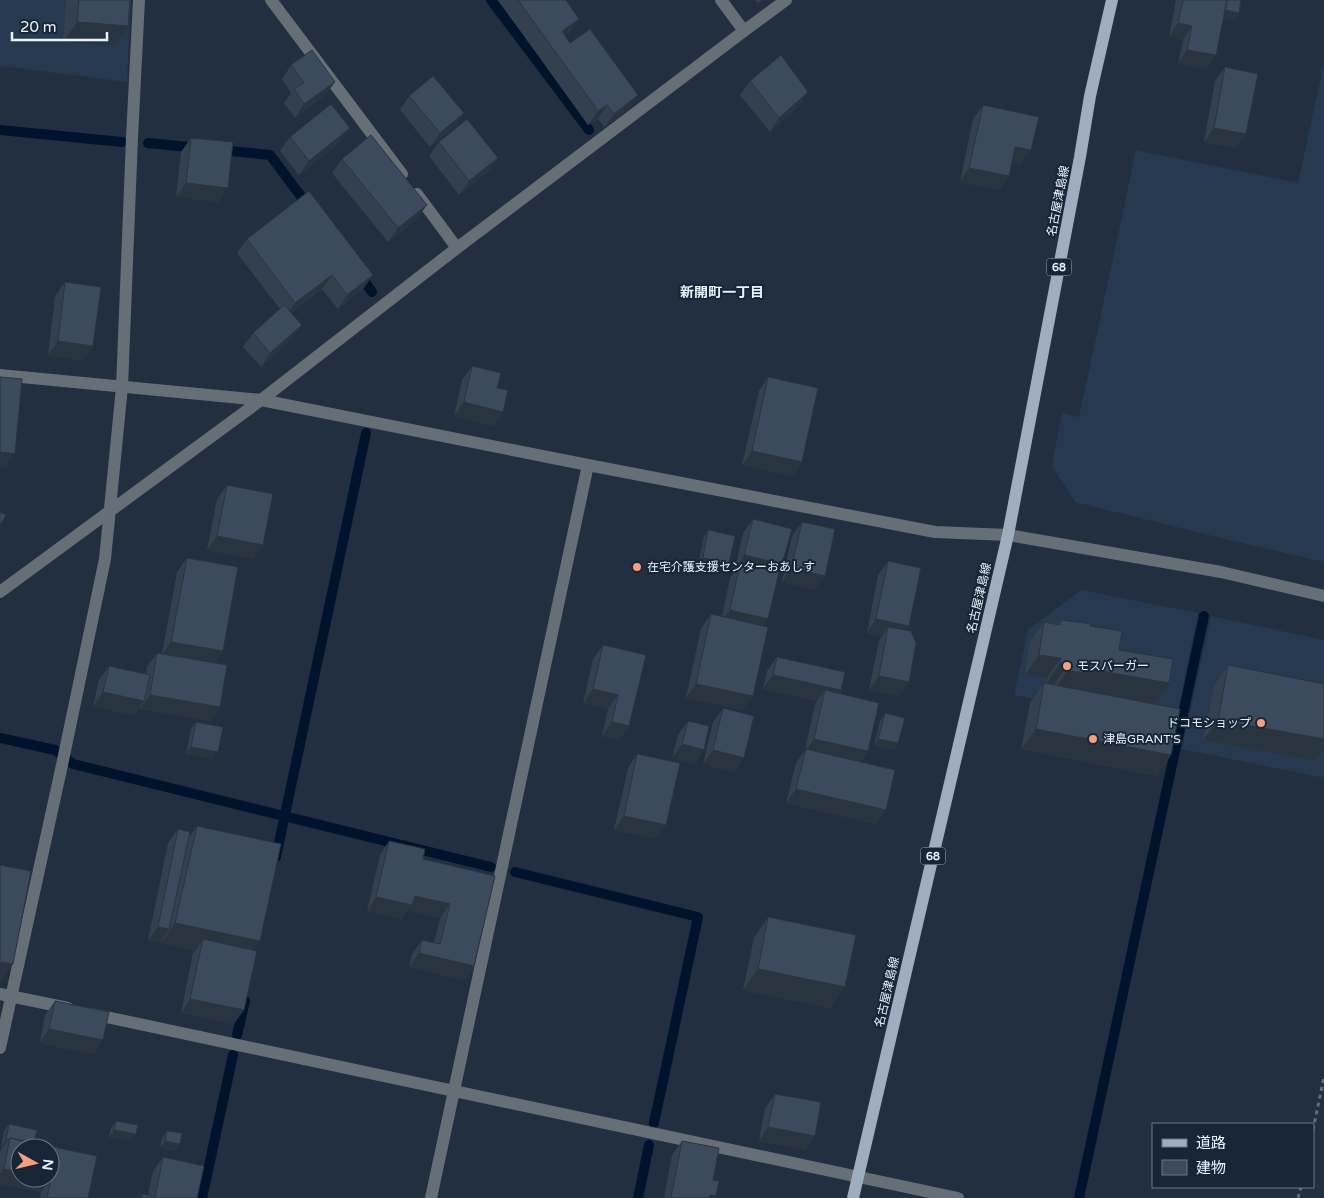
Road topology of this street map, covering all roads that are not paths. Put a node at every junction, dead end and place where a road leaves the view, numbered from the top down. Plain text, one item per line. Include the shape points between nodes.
1 (139, 0) edge
2 (271, 0) edge
3 (721, 0) edge
4 (786, 0) edge
5 (1112, 0) edge
6 (744, 31) junction
7 (457, 248) junction
8 (0, 375) edge
9 (122, 386) junction
10 (261, 400) junction
11 (588, 465) junction
12 (110, 510) junction
13 (1008, 534) junction
14 (0, 592) edge
15 (1324, 596) edge
16 (6, 995) edge
17 (0, 1048) edge
18 (454, 1091) junction
19 (858, 1177) junction
20 (431, 1198) edge
21 (853, 1198) edge
22 (958, 1198) edge

1 - 9 street
2 - 7 street
3 - 6 street
4 - 6 street
5 - 13 main road, 名古屋津島線 / 68 via 1090,96
6 - 7 street
7 - 10 street
8 - 9 street
9 - 10 street
9 - 12 street
10 - 11 street
10 - 12 street
11 - 13 street via 935,532
11 - 18 street
12 - 14 street
12 - 16 street via 105,559 62,765
13 - 15 street via 1221,572
13 - 19 main road, 名古屋津島線 / 68
16 - 17 street
16 - 18 street
18 - 19 street
18 - 20 street
19 - 21 main road, 名古屋津島線 / 68
19 - 22 street

